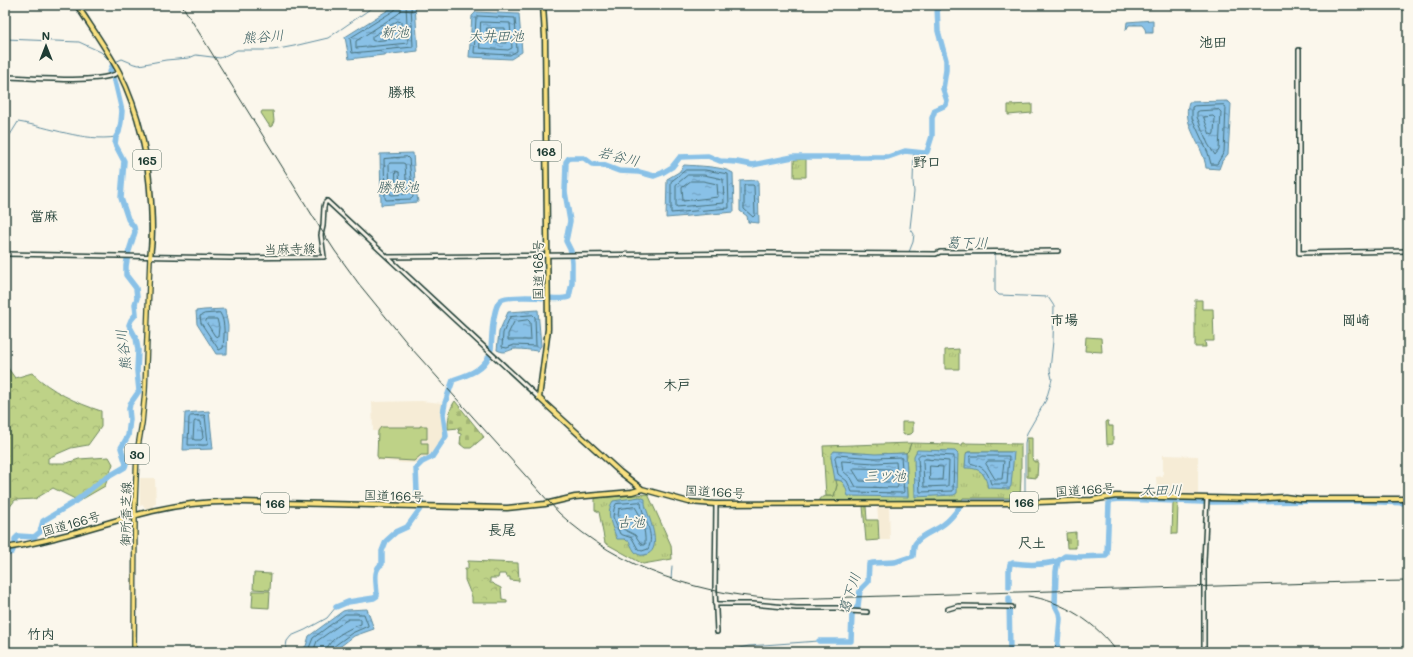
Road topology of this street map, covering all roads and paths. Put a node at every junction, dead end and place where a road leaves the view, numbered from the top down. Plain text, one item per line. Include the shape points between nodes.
1 (77, 5) edge
2 (543, 5) edge
3 (1299, 50) dead end
4 (117, 72) junction
5 (5, 77) edge
6 (1058, 251) dead end
7 (1408, 251) edge
8 (5, 254) edge
9 (548, 255) junction
10 (150, 257) junction
11 (388, 257) junction
12 (540, 398) junction
13 (642, 489) junction
14 (1408, 499) edge
15 (1206, 500) junction
16 (716, 504) junction
17 (135, 516) junction
18 (5, 548) edge
19 (715, 604) junction
20 (1011, 607) dead end
21 (948, 609) dead end
22 (867, 612) dead end
23 (717, 632) dead end
24 (134, 652) edge
25 (1204, 652) edge

1 - 4 highway, 165
2 - 9 highway, 国道168号 / 168
3 - 7 street via 1299,253
4 - 5 street via 104,78 90,79
4 - 10 highway, 165 via 136,112 148,161 152,230
6 - 9 street via 936,254
8 - 10 street, 当麻寺線
9 - 11 street
9 - 12 highway, 国道168号 / 168 via 548,329
10 - 11 street, 当麻寺線 via 324,257 321,235 324,207 328,200
10 - 17 main road, 御所香芝線 / 30 via 146,391 137,453
11 - 12 street, 当麻寺線
12 - 13 highway
13 - 16 highway, 国道166号 / 166 via 689,502
13 - 17 highway, 国道166号 / 166 via 575,497 523,507 206,502
14 - 15 highway, 国道166号 / 166 via 1285,497
15 - 16 highway, 国道166号 / 166 via 1116,496 1092,500 1009,503
15 - 25 street
16 - 19 street
17 - 18 highway, 国道166号 / 166 via 54,539
17 - 24 main road, 御所香芝線 / 30
19 - 22 street via 839,608 850,612
19 - 23 street
20 - 21 street via 958,606

